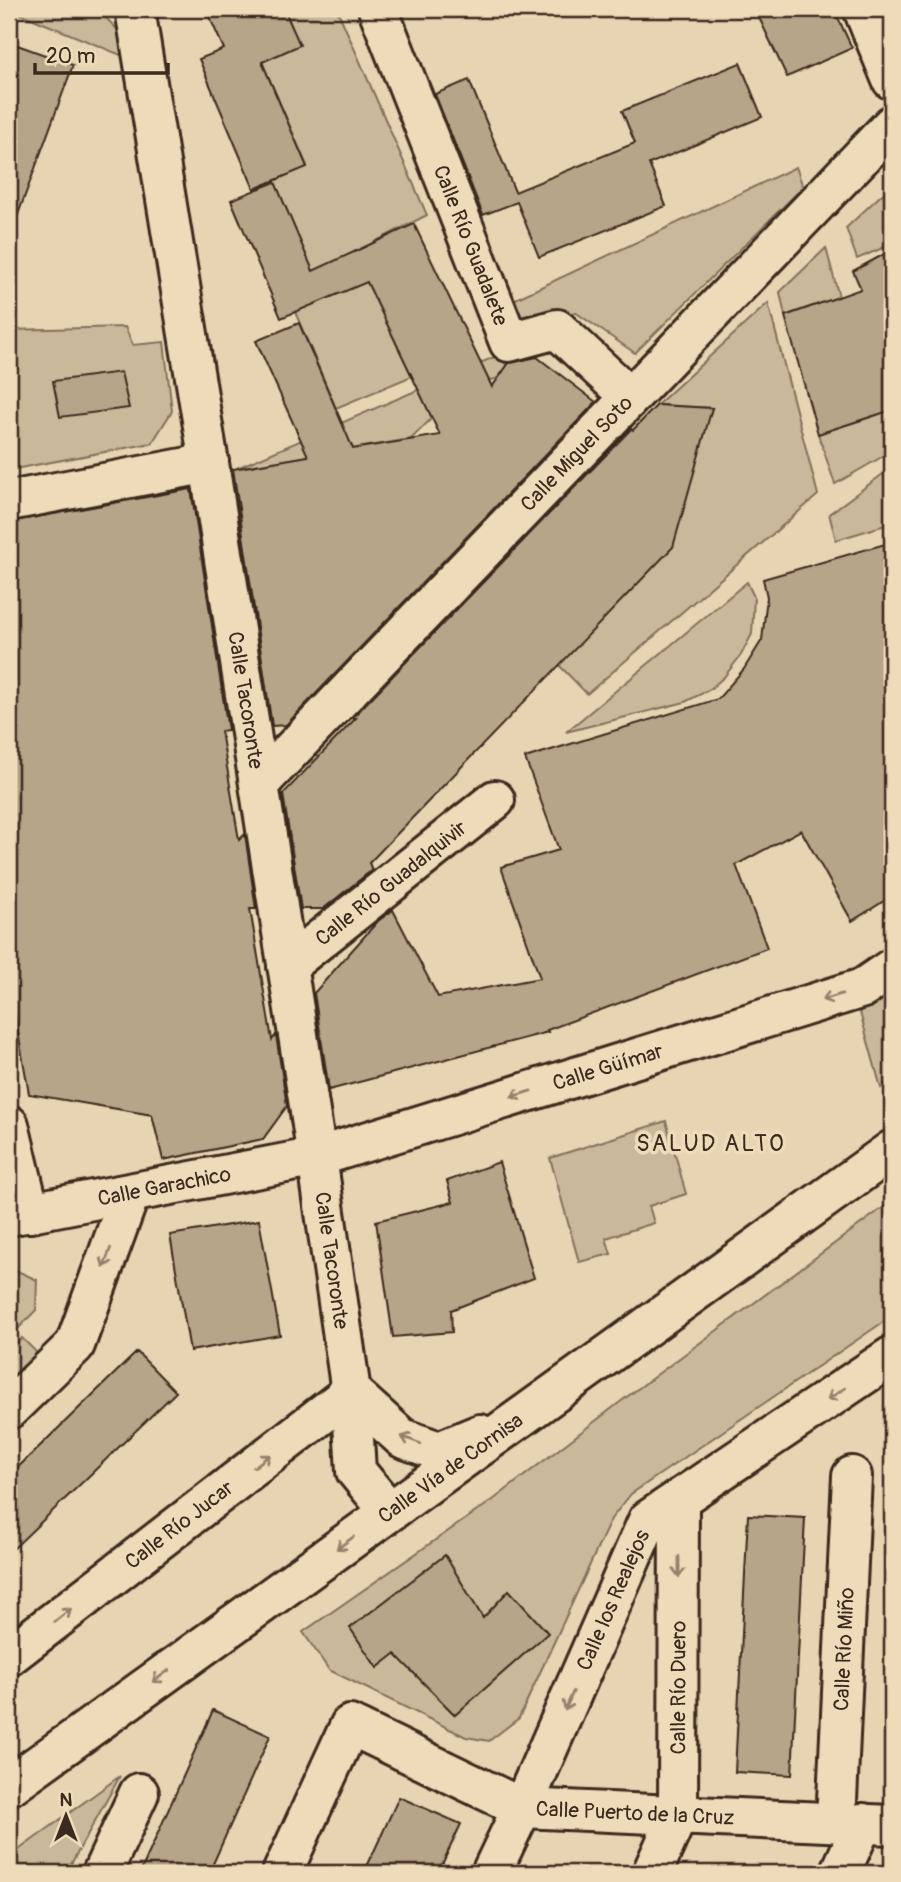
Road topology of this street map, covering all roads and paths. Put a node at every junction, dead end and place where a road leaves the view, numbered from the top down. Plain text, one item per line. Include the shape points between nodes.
1 (135, 9) edge
2 (378, 9) edge
3 (863, 9) edge
4 (892, 80) edge
5 (892, 125) edge
6 (630, 397) junction
7 (209, 463) junction
8 (9, 501) edge
9 (260, 783) junction
10 (495, 800) dead end
11 (287, 966) junction
12 (892, 968) edge
13 (9, 1125) edge
14 (892, 1150) edge
15 (317, 1157) junction
16 (130, 1194) junction
17 (19, 1214) edge
18 (892, 1356) edge
19 (352, 1392) junction
20 (9, 1409) edge
21 (520, 1417) junction
22 (852, 1476) dead end
23 (679, 1499) junction
24 (389, 1511) junction
25 (9, 1656) edge
26 (9, 1786) edge
27 (139, 1793) dead end
28 (522, 1808) junction
29 (678, 1815) junction
30 (864, 1823) edge
31 (102, 1873) edge
32 (282, 1873) edge
33 (491, 1873) edge
34 (652, 1873) edge
35 (840, 1873) edge

1 - 7 street, Calle Tacoronte
2 - 6 street, Calle Río Guadalete via 509,342 557,329
3 - 4 street
5 - 6 street, Calle Miguel Soto
6 - 9 street, Calle Miguel Soto
7 - 8 street
7 - 9 street, Calle Tacoronte
9 - 11 street, Calle Tacoronte
10 - 11 street, Calle Río Guadalquivir
11 - 15 street, Calle Tacoronte
12 -> 15 street, Calle Güímar via 863,988
13 - 17 street
14 - 21 street, Calle Vía de Cornisa
15 - 16 street, Calle Garachico
15 - 19 street, Calle Tacoronte
16 - 17 street, Calle Garachico
16 -> 20 street via 75,1345
18 -> 23 street, Calle los Realejos
21 -> 19 street via 439,1451 401,1437
19 - 24 street, Calle Tacoronte via 356,1471
25 -> 19 street, Calle Río Jucar
21 - 24 street, Calle Vía de Cornisa
22 - 30 street, Calle Río Miño
23 -> 28 street, Calle los Realejos via 648,1520
23 -> 29 street, Calle Río Duero
24 -> 26 street, Calle Vía de Cornisa
27 - 31 street
28 - 29 street, Calle Puerto de la Cruz
28 - 32 street, Calle Puerto de la Cruz via 350,1725
28 - 33 street, Calle los Realejos
29 - 30 street, Calle Puerto de la Cruz
29 - 34 street, Calle Río Duero
30 - 35 street

